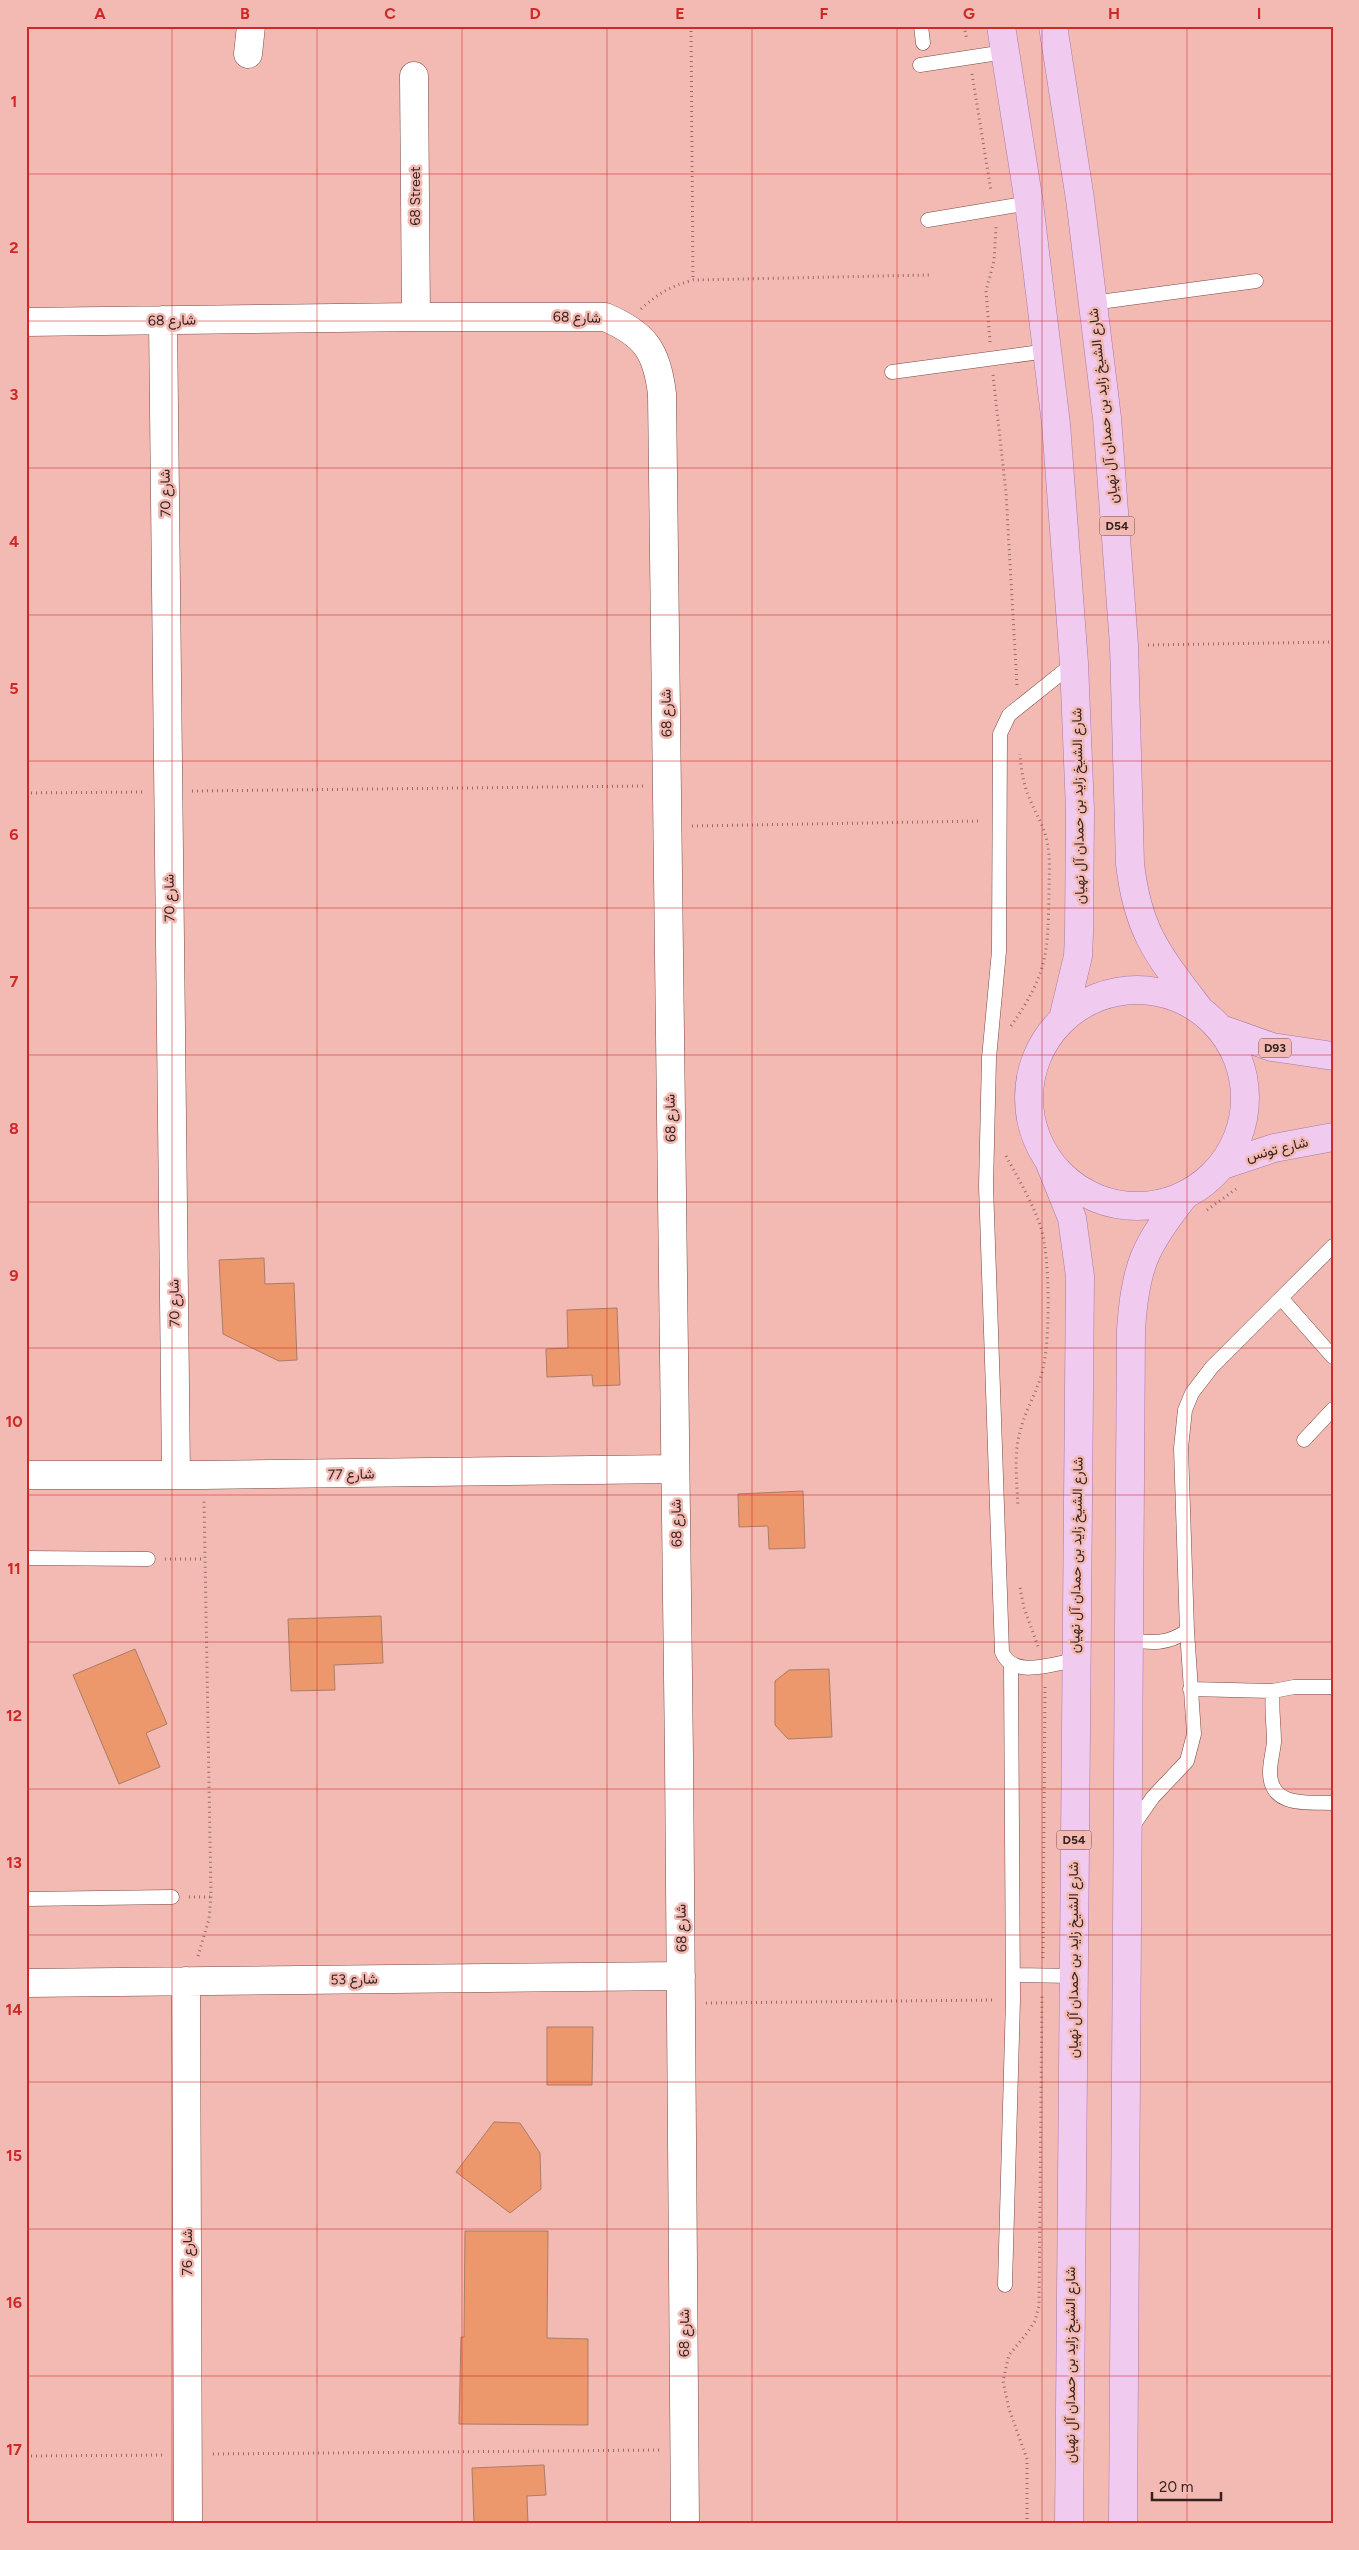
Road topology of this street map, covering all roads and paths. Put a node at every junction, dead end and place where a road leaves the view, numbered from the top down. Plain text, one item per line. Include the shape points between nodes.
1 (251, 26) edge
2 (691, 26) edge
3 (921, 26) edge
4 (1053, 26) edge
5 (1003, 39) edge
6 (923, 43) dead end
7 (248, 54) dead end
8 (920, 65) dead end
9 (414, 76) dead end
10 (1029, 203) junction
11 (928, 220) dead end
12 (929, 275) dead end
13 (692, 280) junction
14 (1256, 281) dead end
15 (1092, 303) junction
16 (416, 317) junction
17 (163, 320) junction
18 (26, 322) edge
19 (629, 327) junction
20 (1048, 351) junction
21 (892, 372) dead end
22 (1333, 642) edge
23 (1124, 645) junction
24 (1074, 663) junction
25 (1018, 709) junction
26 (666, 786) junction
27 (168, 791) junction
28 (26, 793) edge
29 (999, 821) junction
30 (667, 826) junction
31 (1200, 1010) junction
32 (1063, 1019) junction
33 (1221, 1029) junction
34 (1333, 1056) edge
35 (989, 1058) junction
36 (988, 1120) junction
37 (1333, 1138) edge
38 (1049, 1161) junction
39 (1223, 1165) junction
40 (1238, 1187) dead end
41 (1193, 1205) junction
42 (1333, 1246) edge
43 (1281, 1298) junction
44 (1333, 1357) edge
45 (1333, 1409) edge
46 (1304, 1440) dead end
47 (675, 1469) junction
48 (26, 1475) edge
49 (176, 1475) junction
50 (204, 1475) junction
51 (1018, 1515) dead end
52 (26, 1558) edge
53 (148, 1559) joint
54 (204, 1559) junction
55 (1020, 1581) dead end
56 (1187, 1631) junction
57 (1129, 1639) junction
58 (1075, 1660) junction
59 (1011, 1665) junction
60 (1045, 1665) junction
61 (1333, 1687) edge
62 (1190, 1689) junction
63 (1273, 1691) junction
64 (1333, 1802) edge
65 (1128, 1833) junction
66 (172, 1897) dead end
67 (26, 1899) edge
68 (1013, 1975) junction
69 (1042, 1976) junction
70 (1073, 1976) junction
71 (186, 1981) junction
72 (26, 1983) edge
73 (681, 1990) junction
74 (1013, 2000) junction
75 (1005, 2284) dead end
76 (685, 2450) junction
77 (188, 2455) junction
78 (26, 2456) edge
79 (1123, 2522) edge
80 (188, 2524) edge
81 (685, 2524) edge
82 (1028, 2524) edge
83 (1069, 2524) edge

1 - 7 street
2 - 13 path
3 - 6 lane
4 - 15 main road, شارع الشيخ زايد بن حمدان آل نهيان / D54 via 1080,199
5 - 8 lane
5 - 10 main road, شارع الشيخ زايد بن حمدان آل نهيان
9 - 16 street, 68 Street
10 - 11 lane
10 - 20 main road, شارع الشيخ زايد بن حمدان آل نهيان
12 - 13 path
13 - 19 path via 655,296
14 - 15 lane
15 - 23 main road, شارع الشيخ زايد بن حمدان آل نهيان / D54 via 1107,418
16 - 17 street, شارع 68
16 - 19 street, شارع 68 via 579,315 605,317
17 - 18 street, شارع 68
17 - 27 street, شارع 70
19 - 26 street, شارع 68 via 648,345 659,368 662,394
20 - 21 lane
20 - 24 main road, شارع الشيخ زايد بن حمدان آل نهيان
22 - 23 path
23 - 31 main road, شارع الشيخ زايد بن حمدان آل نهيان / D54 via 1130,864 1134,894 1142,923 1155,951
24 - 25 lane
24 - 32 main road, شارع الشيخ زايد بن حمدان آل نهيان via 1080,810 1079,933 1078,956
25 - 29 lane via 1009,715 1000,734
25 - 35 path via 1023,777 1049,851 1048,948 1035,990
26 - 27 path
26 - 30 street, شارع 68
27 - 28 path
27 - 49 street, شارع 70
29 - 30 path
29 - 35 lane via 999,950
30 - 47 street, شارع 68
31 - 32 main road via 1167,994 1130,990 1094,999
31 - 33 main road
32 - 38 main road via 1044,1044 1032,1072 1028,1103 1034,1134
33 - 34 main road, D93 via 1272,1047
33 - 39 main road via 1236,1053 1245,1082 1245,1111 1238,1139
35 - 36 lane
36 - 51 path via 1034,1210 1045,1249 1046,1346 1039,1383 1020,1428 1017,1444
36 - 59 lane via 986,1186 1001,1644 1005,1659
37 - 39 main road, شارع تونس via 1274,1148
38 - 41 main road via 1076,1188 1111,1203
38 - 58 main road, شارع الشيخ زايد بن حمدان آل نهيان / D54 via 1072,1218 1079,1256
39 - 41 main road via 1206,1182
40 - 41 path
41 - 57 main road via 1168,1216 1145,1253 1134,1292
42 - 43 lane
43 - 44 lane
43 - 56 lane via 1212,1367 1192,1393 1185,1410 1181,1448
45 - 46 lane
47 - 50 street, شارع 77
47 - 73 street, شارع 68
48 - 49 street, شارع 77
49 - 50 street, شارع 77
50 - 54 path
52 - 53 lane
53 - 54 path
54 - 71 path via 211,1897 204,1940
55 - 60 path via 1024,1608
56 - 57 lane via 1162,1642
56 - 62 lane
57 - 65 main road
58 - 60 lane
58 - 70 main road, شارع الشيخ زايد بن حمدان آل نهيان / D54
59 - 60 lane via 1018,1668
59 - 68 lane
60 - 69 path
61 - 63 lane via 1294,1687
62 - 63 lane
62 - 65 lane via 1194,1734 1187,1761 1153,1797
63 - 64 lane via 1271,1784 1287,1801
65 - 79 main road
66 - 67 lane
68 - 69 lane
68 - 74 lane
69 - 70 lane
69 - 82 path via 1039,2306 1035,2321 1009,2355 1003,2381 1027,2459
70 - 83 main road, شارع الشيخ زايد بن حمدان آل نهيان / D54
71 - 72 street, شارع 53
71 - 73 street, شارع 53
71 - 77 street, شارع 76
73 - 74 path
73 - 76 street, شارع 68
74 - 75 lane
76 - 77 path
76 - 81 street, شارع 68
77 - 78 path
77 - 80 street, شارع 76

